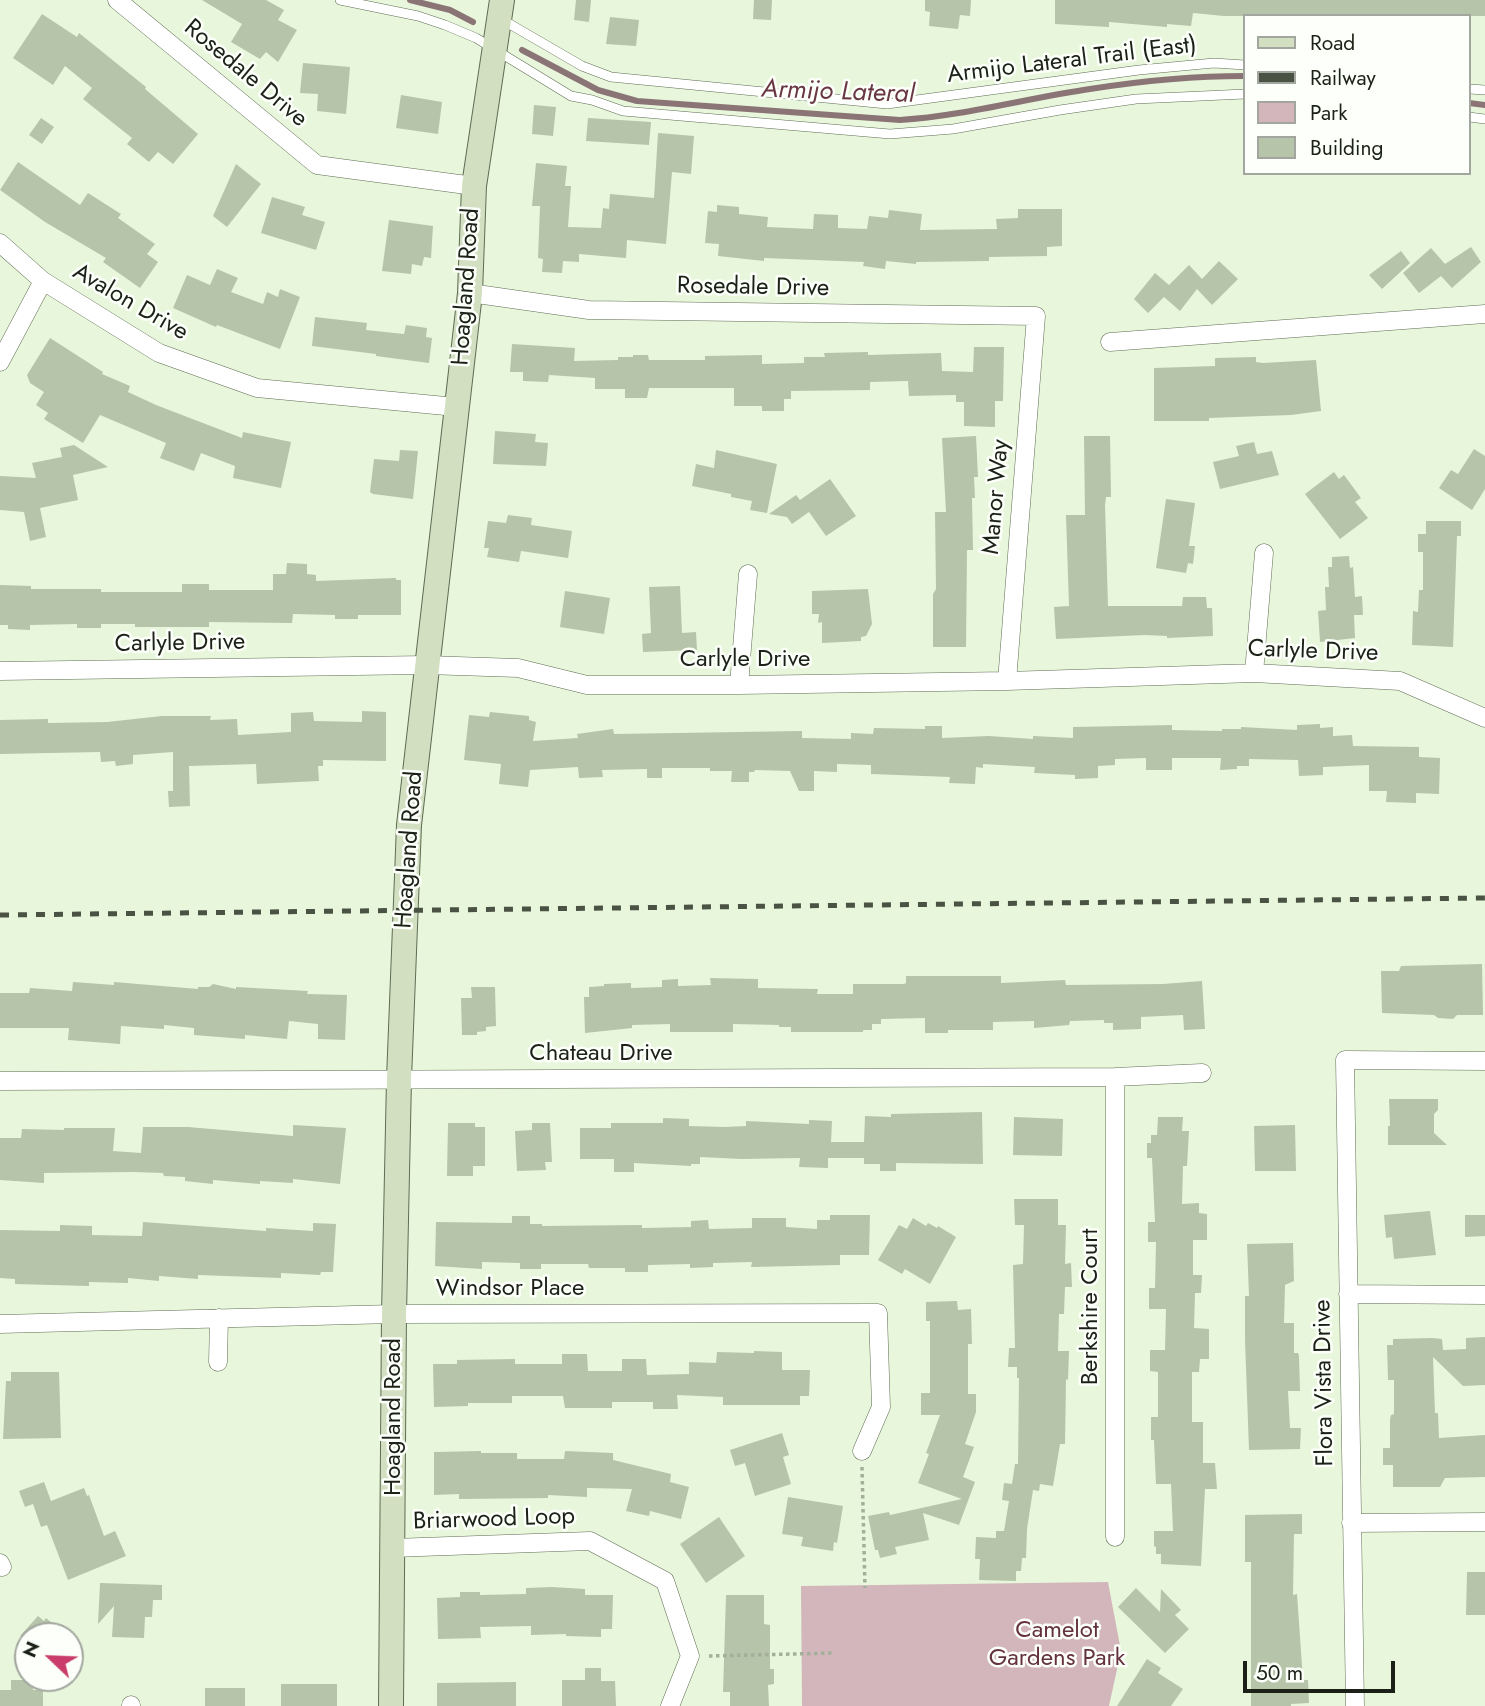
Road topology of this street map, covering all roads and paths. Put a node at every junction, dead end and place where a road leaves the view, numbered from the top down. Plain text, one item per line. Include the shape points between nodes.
1 (117, 0) edge
2 (340, 0) edge
3 (501, 9) edge
4 (495, 49) junction
5 (1244, 65) edge
6 (1244, 94) edge
7 (474, 186) junction
8 (0, 243) edge
9 (43, 281) junction
10 (470, 293) junction
11 (1485, 314) edge
12 (1036, 316) joint
13 (1110, 342) dead end
14 (0, 362) edge
15 (456, 407) junction
16 (1264, 553) dead end
17 (748, 573) dead end
18 (426, 665) junction
19 (0, 671) edge
20 (1254, 673) junction
21 (1007, 681) junction
22 (739, 685) junction
23 (1485, 718) edge
24 (1485, 1061) edge
25 (1202, 1073) dead end
26 (1115, 1077) junction
27 (399, 1079) junction
28 (0, 1080) edge
29 (1348, 1294) junction
30 (1485, 1295) edge
31 (394, 1314) junction
32 (219, 1318) junction
33 (0, 1324) edge
34 (218, 1362) dead end
35 (862, 1451) joint
36 (1485, 1522) edge
37 (1351, 1523) junction
38 (1115, 1537) dead end
39 (393, 1548) junction
40 (865, 1588) dead end
41 (833, 1653) dead end
42 (690, 1656) junction
43 (391, 1706) edge
44 (670, 1706) edge
45 (1355, 1706) edge

1 - 7 street, Rosedale Drive via 317,165
2 - 4 lane via 446,25
3 - 4 street, Hoagland Road
3 - 5 lane, Armijo Lateral Trail (East) via 582,66 611,77 887,104 1139,70
4 - 6 lane via 571,96 623,111 890,135 1136,99
4 - 7 street, Hoagland Road
7 - 10 street, Hoagland Road
8 - 9 street, Avalon Drive
9 - 14 street
9 - 15 street, Avalon Drive via 159,353 257,388
10 - 12 street, Rosedale Drive via 589,310
10 - 15 street, Hoagland Road
11 - 13 street
12 - 21 street, Manor Way
15 - 18 street, Hoagland Road
16 - 20 street
17 - 22 street
18 - 19 street, Carlyle Drive
18 - 22 street, Carlyle Drive via 518,668 587,685
18 - 27 street, Hoagland Road via 409,825
20 - 21 street, Carlyle Drive
20 - 23 street, Carlyle Drive via 1400,681
21 - 22 street, Carlyle Drive
24 - 29 street, Flora Vista Drive via 1345,1060
25 - 26 street, Chateau Drive
26 - 27 street, Chateau Drive
26 - 38 street, Berkshire Court
27 - 28 street, Chateau Drive
27 - 31 street, Hoagland Road
29 - 30 street
29 - 37 street, Flora Vista Drive
31 - 32 street, Windsor Place
31 - 35 street, Windsor Place via 878,1313 881,1407
31 - 39 street, Hoagland Road
32 - 33 street, Windsor Place
32 - 34 street
35 - 40 path
36 - 37 street
37 - 45 street, Flora Vista Drive
39 - 42 street, Briarwood Loop via 590,1541 665,1581
39 - 43 street, Hoagland Road
41 - 42 path
42 - 44 street

